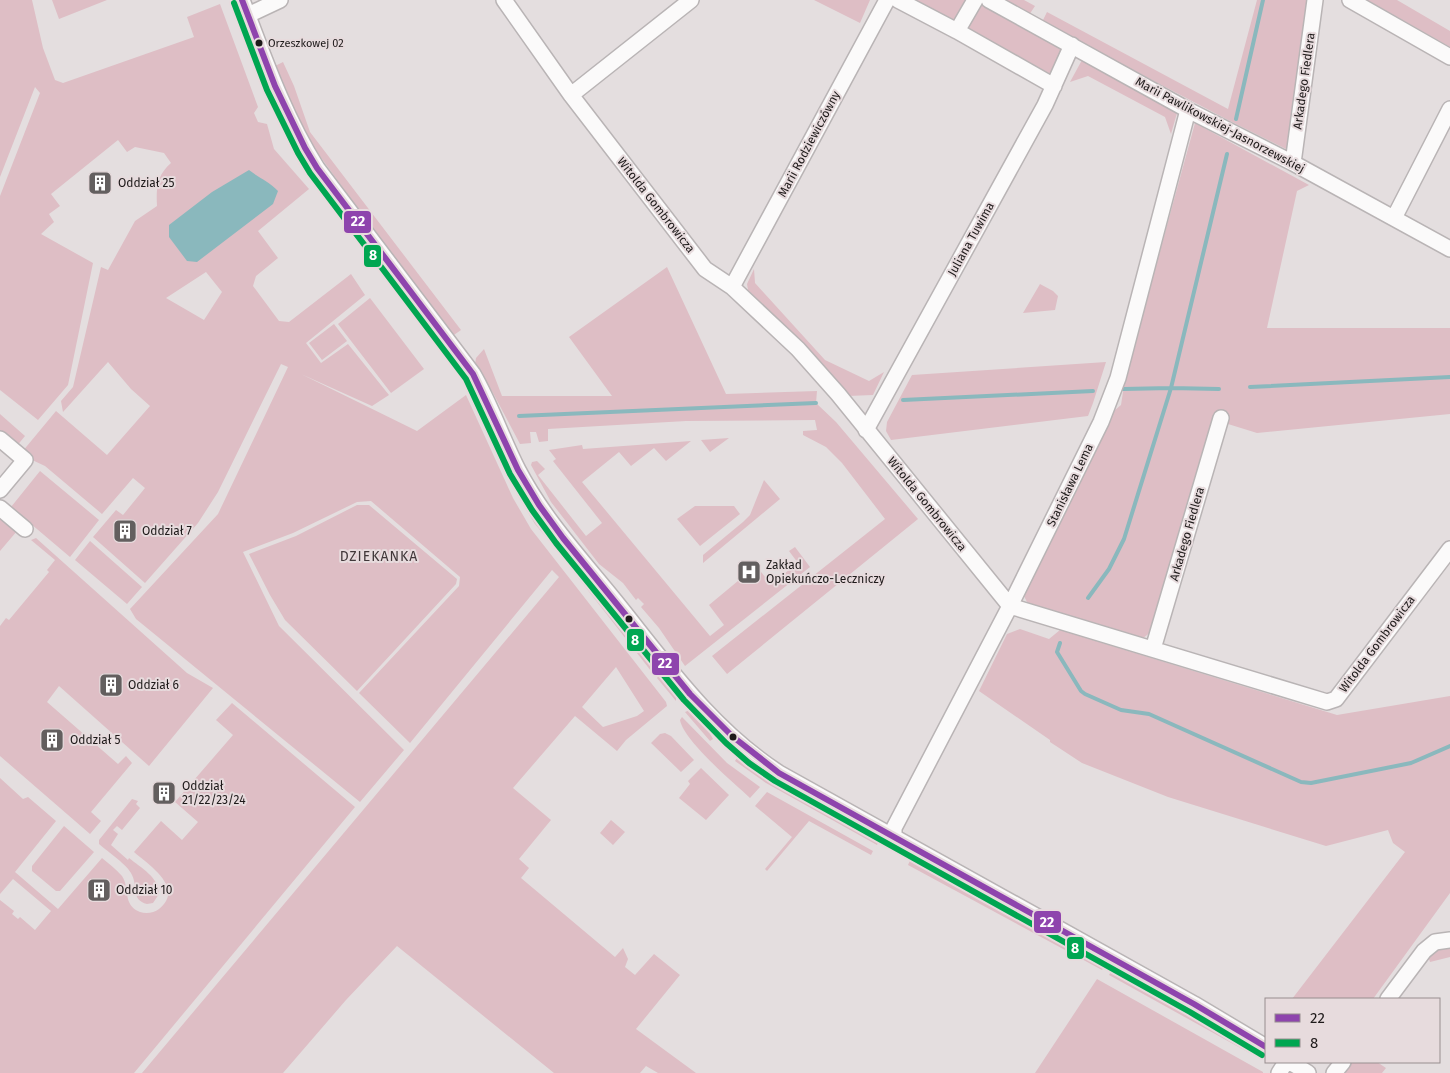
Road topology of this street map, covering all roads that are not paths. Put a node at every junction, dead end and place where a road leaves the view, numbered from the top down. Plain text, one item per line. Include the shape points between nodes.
1 (242, 0) edge
2 (280, 0) edge
3 (504, 0) edge
4 (692, 0) edge
5 (887, 0) edge
6 (898, 0) edge
7 (975, 0) edge
8 (989, 0) edge
9 (1315, 0) edge
10 (1350, 0) edge
11 (248, 14) junction
12 (957, 31) junction
13 (1072, 46) junction
14 (1450, 57) edge
15 (1054, 86) junction
16 (571, 95) junction
17 (1450, 108) edge
18 (1188, 110) junction
19 (1293, 162) junction
20 (1394, 218) junction
21 (1450, 249) edge
22 (732, 287) junction
23 (1221, 418) dead end
24 (866, 430) junction
25 (0, 439) edge
26 (0, 490) edge
27 (0, 508) edge
28 (25, 529) dead end
29 (1450, 549) edge
30 (1010, 606) junction
31 (1153, 649) junction
32 (894, 837) junction
33 (1450, 940) edge
34 (1389, 998) edge
35 (1265, 1046) edge
36 (1287, 1063) edge
37 (1290, 1063) edge
38 (1342, 1063) edge
39 (1278, 1073) edge
40 (1308, 1073) edge
41 (1334, 1073) edge

1 - 11 street
2 - 11 street
3 - 16 street, Witolda Gombrowicza
4 - 16 street
5 - 22 street, Marii Rodziewiczówny
6 - 12 street
7 - 12 street
8 - 13 street, Marii Pawlikowskiej-Jasnorzewskiej
9 - 19 street, Arkadego Fiedlera
10 - 14 street
11 - 32 street via 283,106 304,147 332,190 473,374 492,408 518,471 552,524 692,697 732,738 779,773
12 - 15 street
13 - 15 street, Juliana Tuwima
13 - 18 street, Marii Pawlikowskiej-Jasnorzewskiej
15 - 24 street, Juliana Tuwima
16 - 22 street, Witolda Gombrowicza via 705,269
17 - 20 street
18 - 19 street, Marii Pawlikowskiej-Jasnorzewskiej
18 - 30 street, Stanisława Lema via 1110,402
19 - 20 street, Marii Pawlikowskiej-Jasnorzewskiej
20 - 21 street, Marii Pawlikowskiej-Jasnorzewskiej
22 - 24 street, Witolda Gombrowicza via 798,349
23 - 31 street, Arkadego Fiedlera
24 - 30 street, Witolda Gombrowicza
25 - 26 street via 25,460
27 - 28 street
29 - 31 street, Witolda Gombrowicza via 1336,698 1327,702
30 - 31 street, Witolda Gombrowicza
30 - 32 street, Stanisława Lema via 894,828
32 - 35 street
33 - 34 street via 1435,942 1424,951
36 - 39 street
37 - 40 street
38 - 41 street

